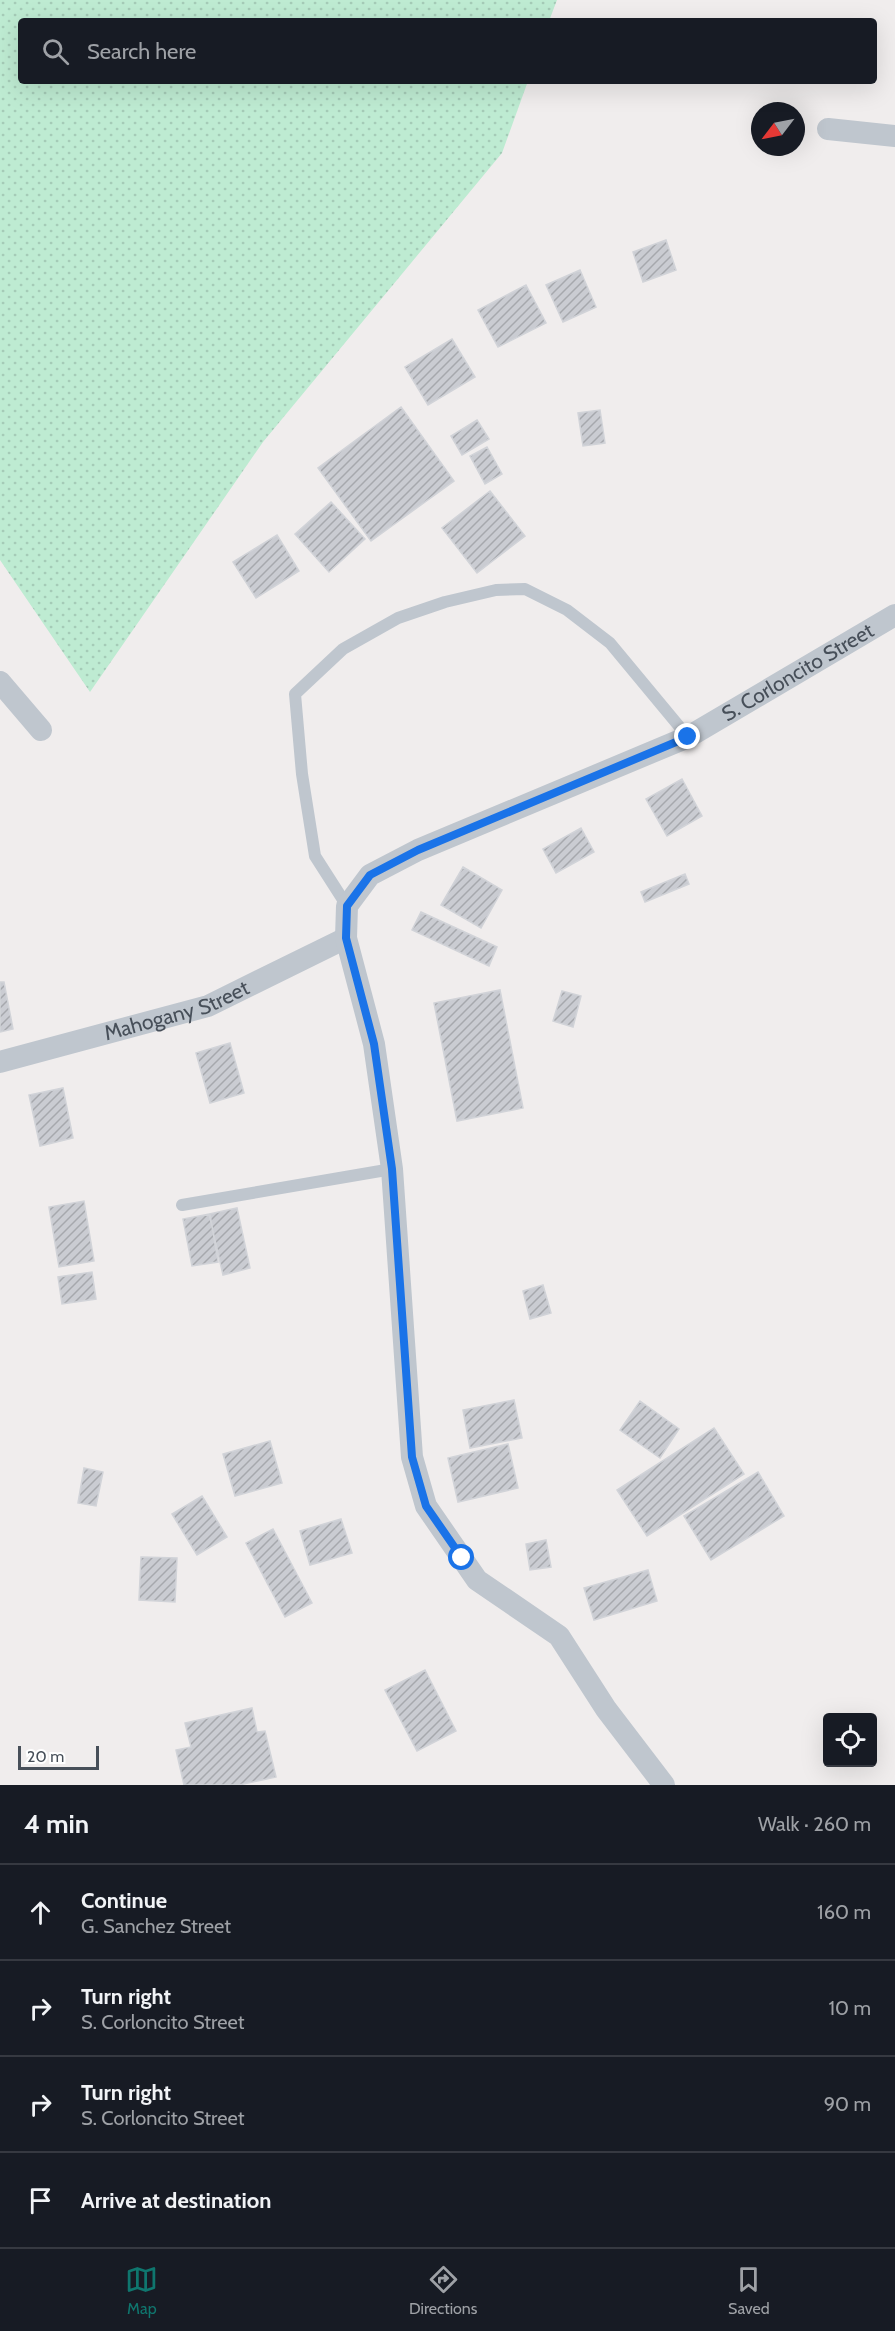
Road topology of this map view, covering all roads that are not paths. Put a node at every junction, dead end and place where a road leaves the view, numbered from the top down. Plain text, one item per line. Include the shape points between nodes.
1 (828, 129) dead end
2 (895, 135) edge
3 (895, 615) edge
4 (0, 682) edge
5 (41, 730) dead end
6 (688, 737) junction
7 (347, 906) junction
8 (346, 938) junction
9 (0, 1062) edge
10 (392, 1169) junction
11 (182, 1205) dead end
12 (664, 1785) edge

1 - 2 street
3 - 6 street, S. Corloncito Street
4 - 5 street
6 - 7 street, S. Corloncito Street via 418,850 370,875
6 - 7 lane via 610,643 567,610 525,589 496,590 398,618 343,649 295,694 315,856
7 - 8 street
8 - 9 street, Mahogany Street via 208,1006
8 - 10 street via 374,1044
10 - 11 lane
10 - 12 street via 412,1457 426,1506 477,1580 559,1636 606,1709

